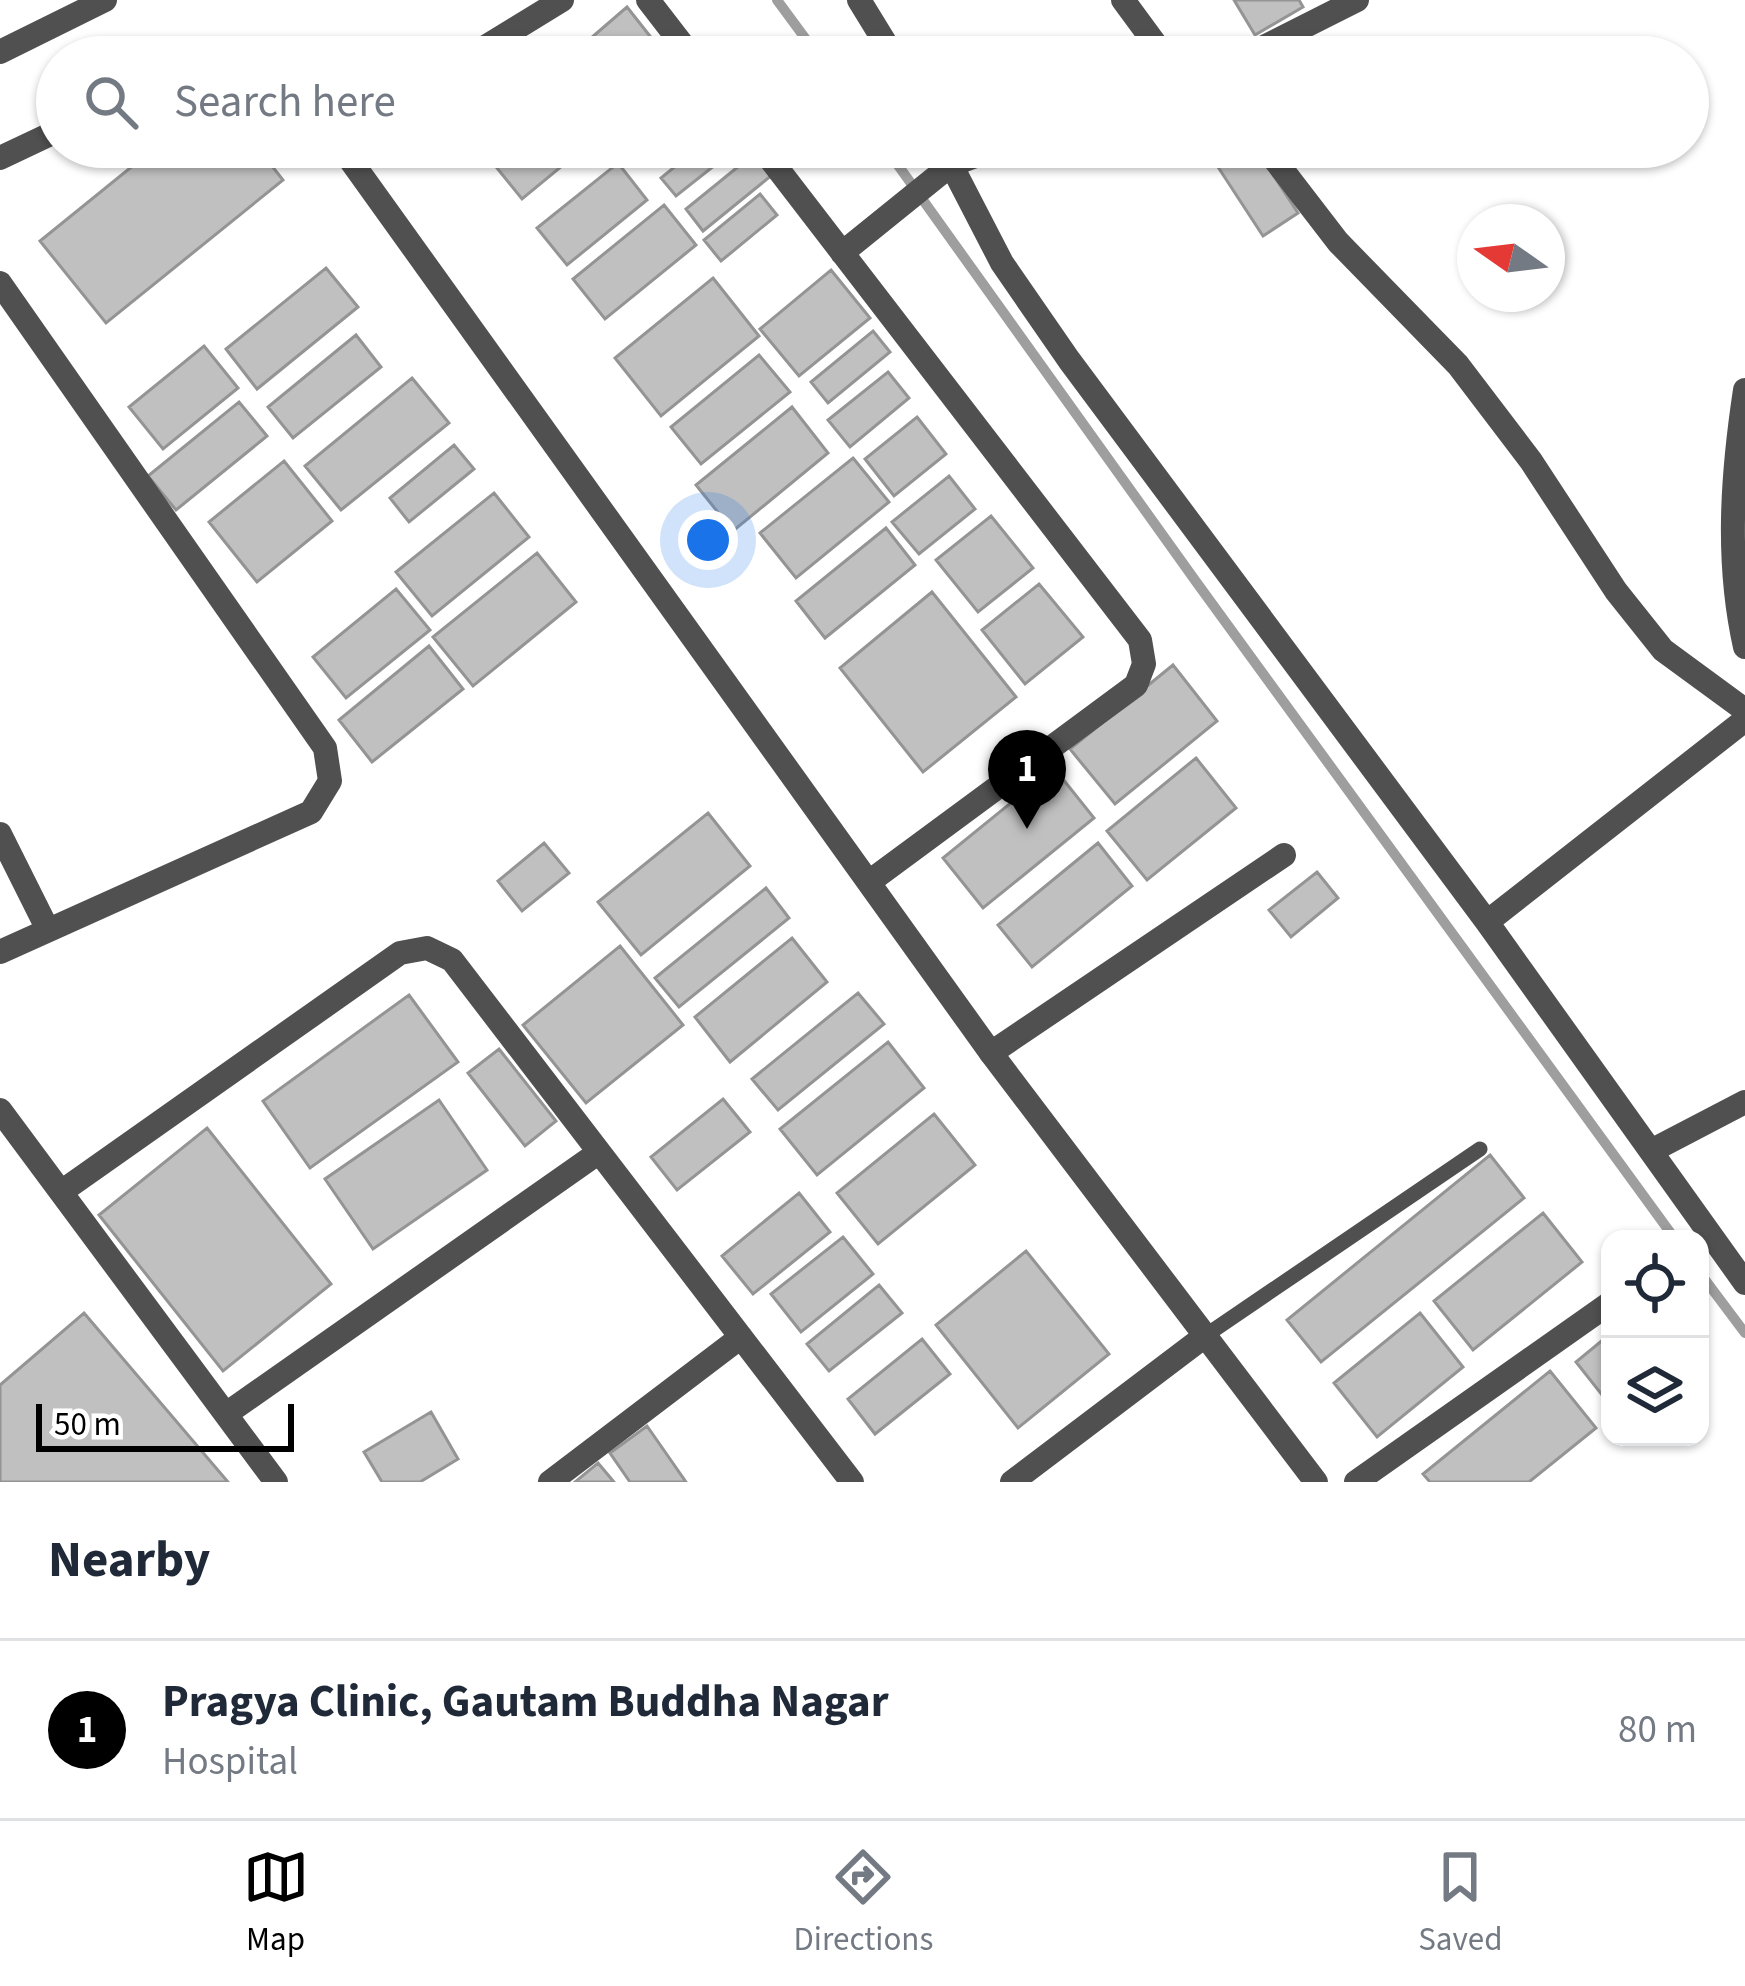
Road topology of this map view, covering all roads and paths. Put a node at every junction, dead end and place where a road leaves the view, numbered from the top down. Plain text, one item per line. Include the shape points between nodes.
1 (105, 0) edge
2 (562, 0) edge
3 (648, 0) edge
4 (859, 0) edge
5 (1123, 0) edge
6 (1358, 0) edge
7 (504, 36) edge
8 (676, 36) edge
9 (881, 36) edge
10 (1150, 36) edge
11 (1286, 36) edge
12 (0, 52) edge
13 (36, 141) edge
14 (0, 158) edge
15 (356, 168) edge
16 (776, 168) edge
17 (940, 168) edge
18 (953, 168) edge
19 (1281, 168) edge
20 (842, 253) junction
21 (0, 283) edge
22 (1745, 391) edge
23 (1739, 519) edge
24 (1745, 647) edge
25 (1745, 710) edge
26 (1745, 719) edge
27 (0, 834) edge
28 (1284, 854) dead end
29 (869, 882) junction
30 (1487, 922) junction
31 (48, 930) junction
32 (0, 952) edge
33 (991, 1053) junction
34 (1745, 1102) edge
35 (0, 1110) edge
36 (1480, 1149) dead end
37 (1651, 1151) junction
38 (598, 1153) junction
39 (61, 1192) junction
40 (1745, 1283) edge
41 (1601, 1309) edge
42 (741, 1336) junction
43 (1205, 1336) junction
44 (226, 1414) junction
45 (276, 1482) edge
46 (550, 1482) edge
47 (852, 1482) edge
48 (1012, 1482) edge
49 (1316, 1482) edge
50 (1356, 1482) edge

1 - 12 street
2 - 7 street
3 - 8 street
4 - 9 street
5 - 10 street
6 - 11 street
13 - 14 street
15 - 29 street
16 - 20 street
17 - 20 street
18 - 30 street via 1002,263 1069,360
19 - 25 street via 1338,242 1458,365 1663,650
20 - 29 street via 1140,640 1144,664 1136,685
21 - 31 street via 326,748 330,781 311,812
22 - 23 street via 1736,451
23 - 24 street via 1733,595
26 - 30 street
27 - 31 street
28 - 33 street
29 - 33 street
30 - 37 street
31 - 32 street
33 - 43 street
34 - 37 street
35 - 39 street
36 - 43 lane
37 - 40 street
38 - 39 street via 452,960 427,948 400,953
38 - 42 street
38 - 44 street
39 - 44 street
41 - 50 street
42 - 46 street
42 - 47 street
43 - 48 street
43 - 49 street
44 - 45 street

